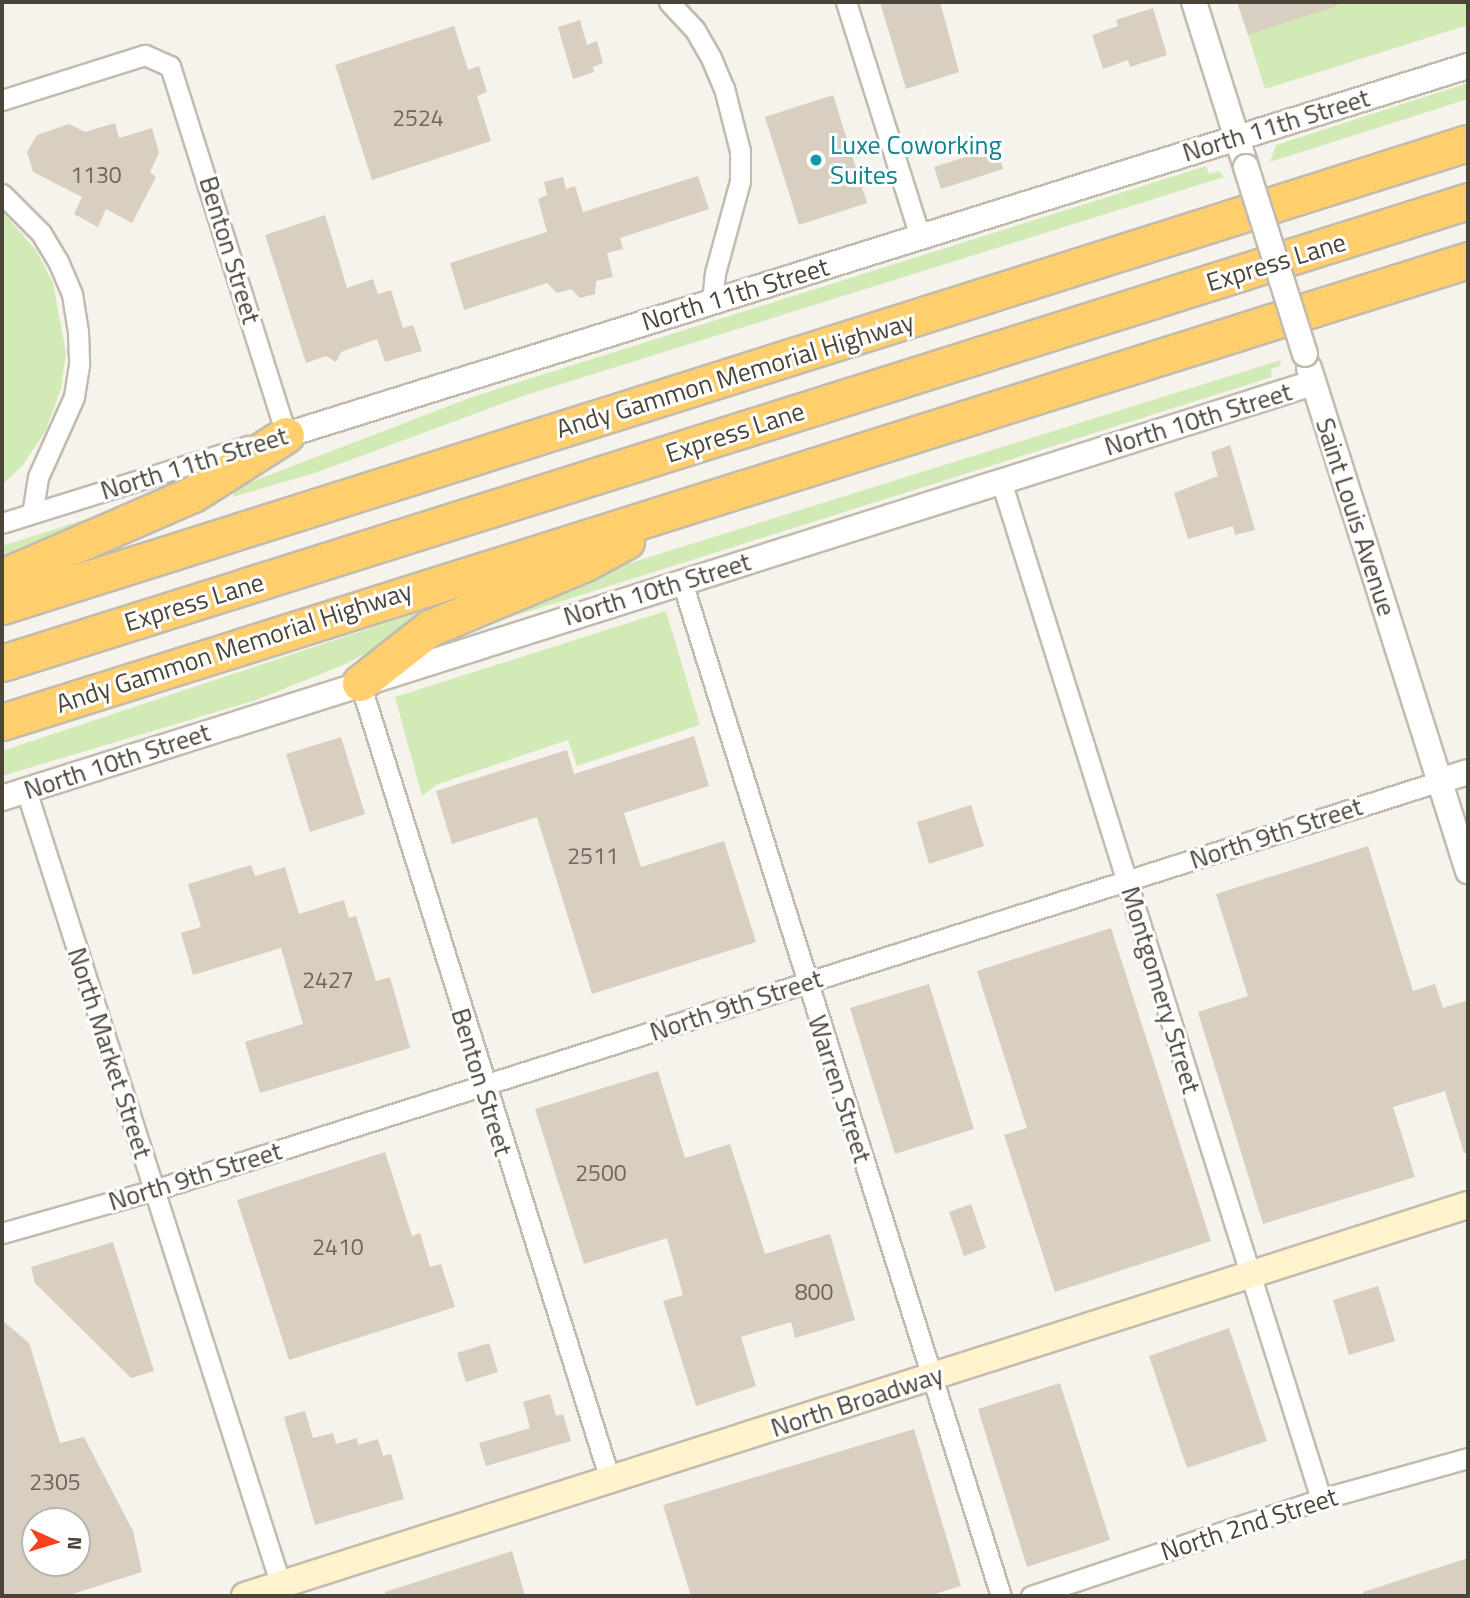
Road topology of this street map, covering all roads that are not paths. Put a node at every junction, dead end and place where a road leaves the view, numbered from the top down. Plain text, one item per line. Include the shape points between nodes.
1 (669, 2) edge
2 (846, 2) edge
3 (1194, 2) edge
4 (1468, 66) edge
5 (2, 100) edge
6 (1237, 137) junction
7 (1468, 143) edge
8 (2, 194) edge
9 (1468, 201) edge
10 (919, 237) junction
11 (1468, 260) edge
12 (712, 300) junction
13 (1313, 383) junction
14 (286, 435) junction
15 (1001, 481) junction
16 (33, 513) junction
17 (659, 517) junction
18 (2, 523) edge
19 (2, 577) edge
20 (682, 582) junction
21 (2, 606) edge
22 (2, 663) edge
23 (360, 683) junction
24 (2, 722) edge
25 (1468, 772) edge
26 (1440, 781) junction
27 (26, 790) junction
28 (2, 797) edge
29 (1468, 871) edge
30 (1127, 880) junction
31 (807, 983) junction
32 (483, 1086) junction
33 (155, 1190) junction
34 (1468, 1205) edge
35 (2, 1233) edge
36 (1251, 1276) junction
37 (932, 1377) junction
38 (1468, 1458) edge
39 (610, 1480) junction
40 (1321, 1499) junction
41 (283, 1591) edge
42 (244, 1596) edge
43 (1001, 1596) edge
44 (1031, 1596) edge

1 - 12 street via 695,30 711,58 740,151 736,205 715,273
2 - 10 street
3 - 6 street, Saint Louis Avenue
4 - 6 street, North 11th Street
5 - 14 street, Benton Street via 145,55 170,66
6 - 10 street, North 11th Street
6 - 13 street, Saint Louis Avenue, bridge
7 - 21 highway, Andy Gammon Memorial Highway
8 - 16 street via 41,233 58,261 72,294 78,331 74,397 38,477
9 - 22 highway, Express Lane
10 - 12 street, North 11th Street
11 - 17 highway, Andy Gammon Memorial Highway
12 - 14 street, North 11th Street
13 - 15 street, North 10th Street
13 - 26 street, Saint Louis Avenue
14 - 16 street, North 11th Street
14 - 19 highway via 194,494
15 - 20 street, North 10th Street
15 - 30 street, Montgomery Street
16 - 18 street, North 11th Street
17 - 23 highway via 583,565 430,628
17 - 24 highway, Andy Gammon Memorial Highway via 494,563
20 - 23 street, North 10th Street
20 - 31 street, Warren Street
23 - 27 street, North 10th Street
23 - 32 street, Benton Street
25 - 26 street, North 9th Street
26 - 29 street, Saint Louis Avenue
26 - 30 street, North 9th Street
27 - 28 street, North 10th Street
27 - 33 street, North Market Street
30 - 31 street, North 9th Street
30 - 36 street, Montgomery Street
31 - 32 street, North 9th Street
31 - 37 street, Warren Street
32 - 33 street, North 9th Street
32 - 39 street, Benton Street
33 - 35 street, North 9th Street
33 - 41 street, North Market Street
34 - 36 main road, North Broadway
36 - 37 main road, North Broadway
36 - 40 street, Montgomery Street
37 - 39 main road, North Broadway
37 - 43 street, Warren Street
38 - 40 street, North 2nd Street
39 - 41 main road, North Broadway
40 - 44 street, North 2nd Street
41 - 42 main road, North Broadway

